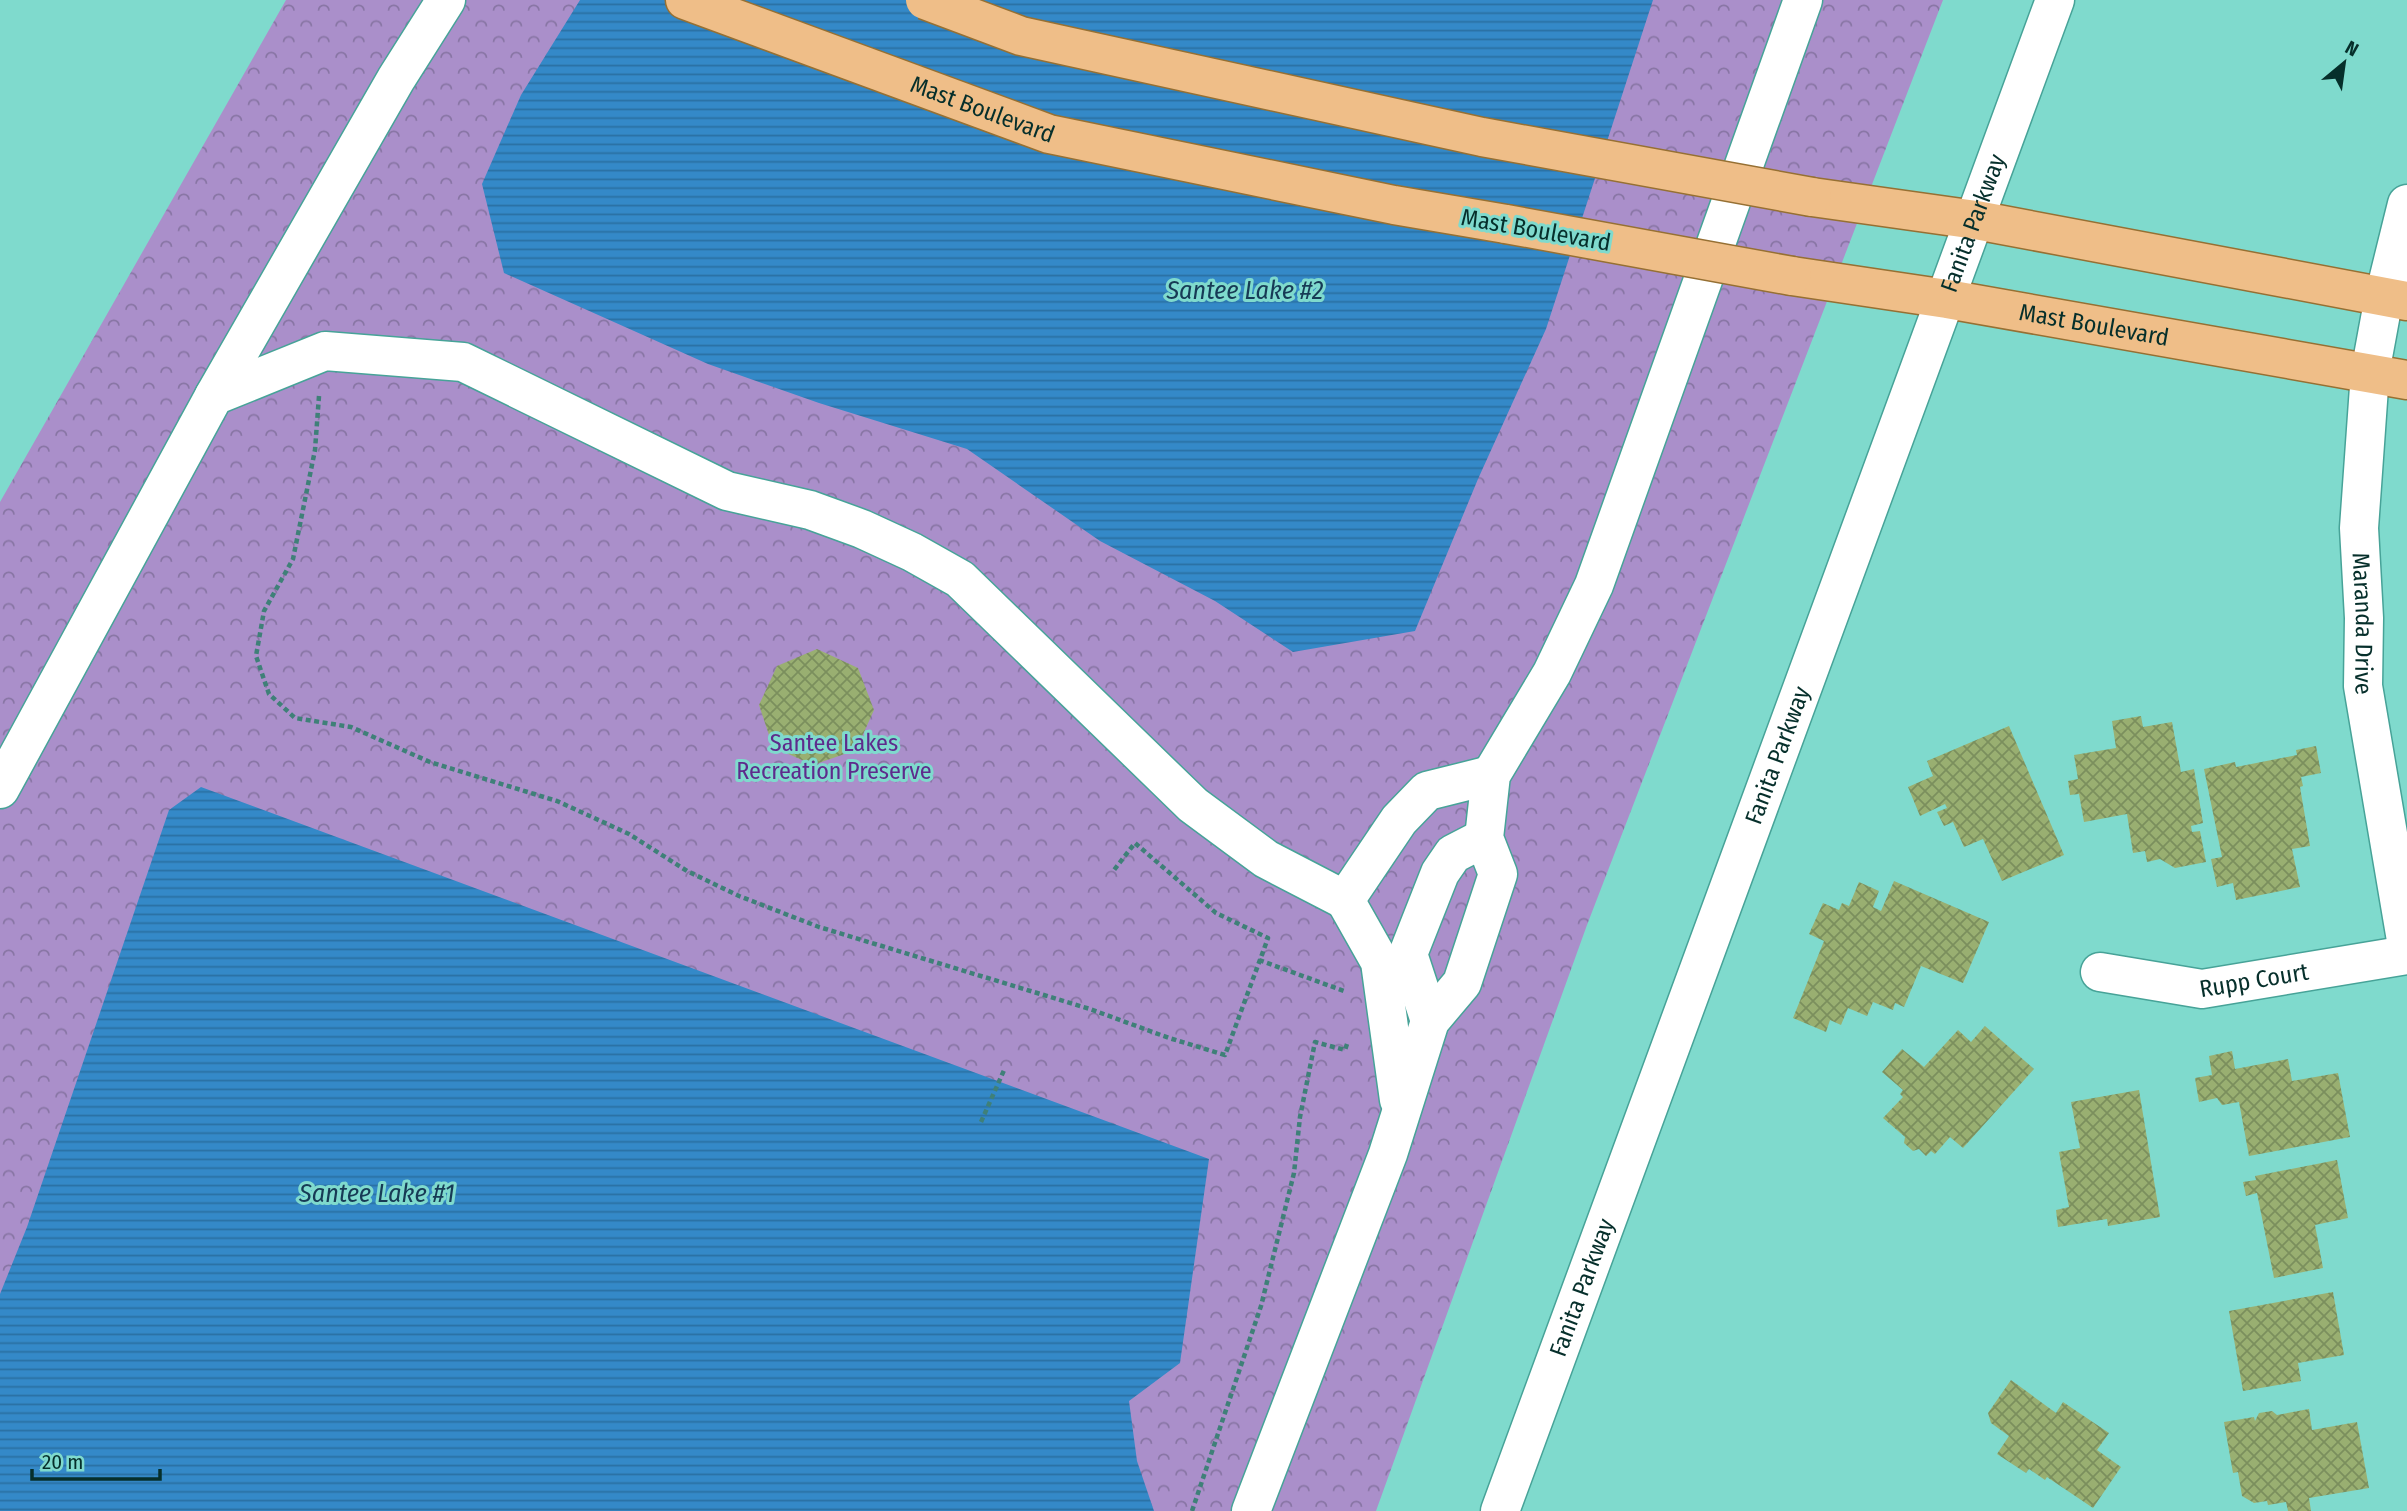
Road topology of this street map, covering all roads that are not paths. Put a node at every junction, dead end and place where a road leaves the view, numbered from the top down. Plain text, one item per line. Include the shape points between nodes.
1 (446, 0) edge
2 (685, 0) edge
3 (925, 0) edge
4 (1803, 0) edge
5 (2055, 0) edge
6 (2407, 204) edge
7 (1976, 220) junction
8 (1947, 299) junction
9 (2395, 299) edge
10 (2370, 373) junction
11 (2407, 380) edge
12 (214, 396) junction
13 (1491, 775) junction
14 (0, 789) edge
15 (1484, 838) junction
16 (1345, 900) junction
17 (2407, 947) edge
18 (2407, 955) edge
19 (2100, 972) dead end
20 (1430, 1021) junction
21 (1400, 1116) junction
22 (1251, 1511) edge
23 (1500, 1511) edge

1 - 12 street
2 - 8 main road, Mast Boulevard, bridge via 1049,134 1394,205
3 - 7 main road, bridge via 1021,36 1482,137 1812,197
4 - 13 street via 1594,585 1552,673
5 - 7 street, Fanita Parkway
6 - 9 street, Maranda Drive
7 - 8 street, Fanita Parkway
7 - 9 main road
8 - 10 main road, Mast Boulevard
8 - 23 street, Fanita Parkway
9 - 10 street, Maranda Drive
10 - 11 main road, Mast Boulevard
10 - 17 street, Maranda Drive via 2359,528 2363,686
12 - 14 street
12 - 16 street via 325,351 463,362 727,491 800,507 862,529 960,579 1193,805 1266,859
13 - 15 street
13 - 16 street via 1426,791 1399,820
15 - 20 street via 1498,874 1462,983
15 - 20 street via 1454,854 1440,873 1408,954
16 - 21 street via 1380,962
18 - 19 street, Rupp Court via 2202,989
20 - 21 street
21 - 22 street

